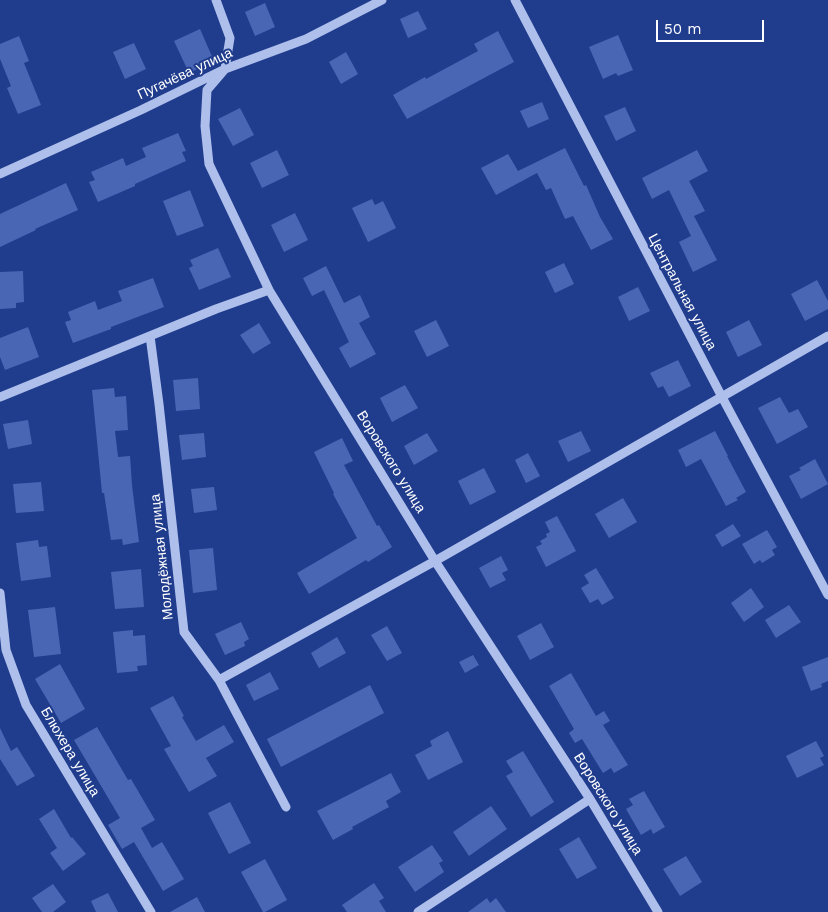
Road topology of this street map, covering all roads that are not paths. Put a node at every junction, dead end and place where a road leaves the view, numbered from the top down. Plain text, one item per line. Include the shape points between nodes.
1 (216, 0) edge
2 (382, 0) edge
3 (515, 0) edge
4 (226, 69) junction
5 (0, 174) edge
6 (269, 290) junction
7 (150, 336) junction
8 (828, 336) edge
9 (0, 397) edge
10 (722, 397) junction
11 (436, 561) junction
12 (0, 593) edge
13 (828, 595) edge
14 (219, 680) junction
15 (590, 799) junction
16 (286, 807) dead end
17 (151, 912) edge
18 (418, 912) edge
19 (658, 912) edge

1 - 4 street via 230,38
2 - 4 street, Пугачёва улица via 306,39
3 - 10 street, Центральная улица
4 - 5 street, Пугачёва улица
4 - 6 street, Воровского улица via 207,90 205,126 209,164
6 - 7 street
6 - 11 street, Воровского улица
7 - 9 street
7 - 14 street, Молодёжная улица via 184,632
8 - 10 street
10 - 11 street
10 - 13 street, Центральная улица
11 - 14 street
11 - 15 street, Воровского улица
12 - 17 street, Блюхера улица via 6,650 26,705
14 - 16 street, Молодёжная улица
15 - 18 street
15 - 19 street, Воровского улица

